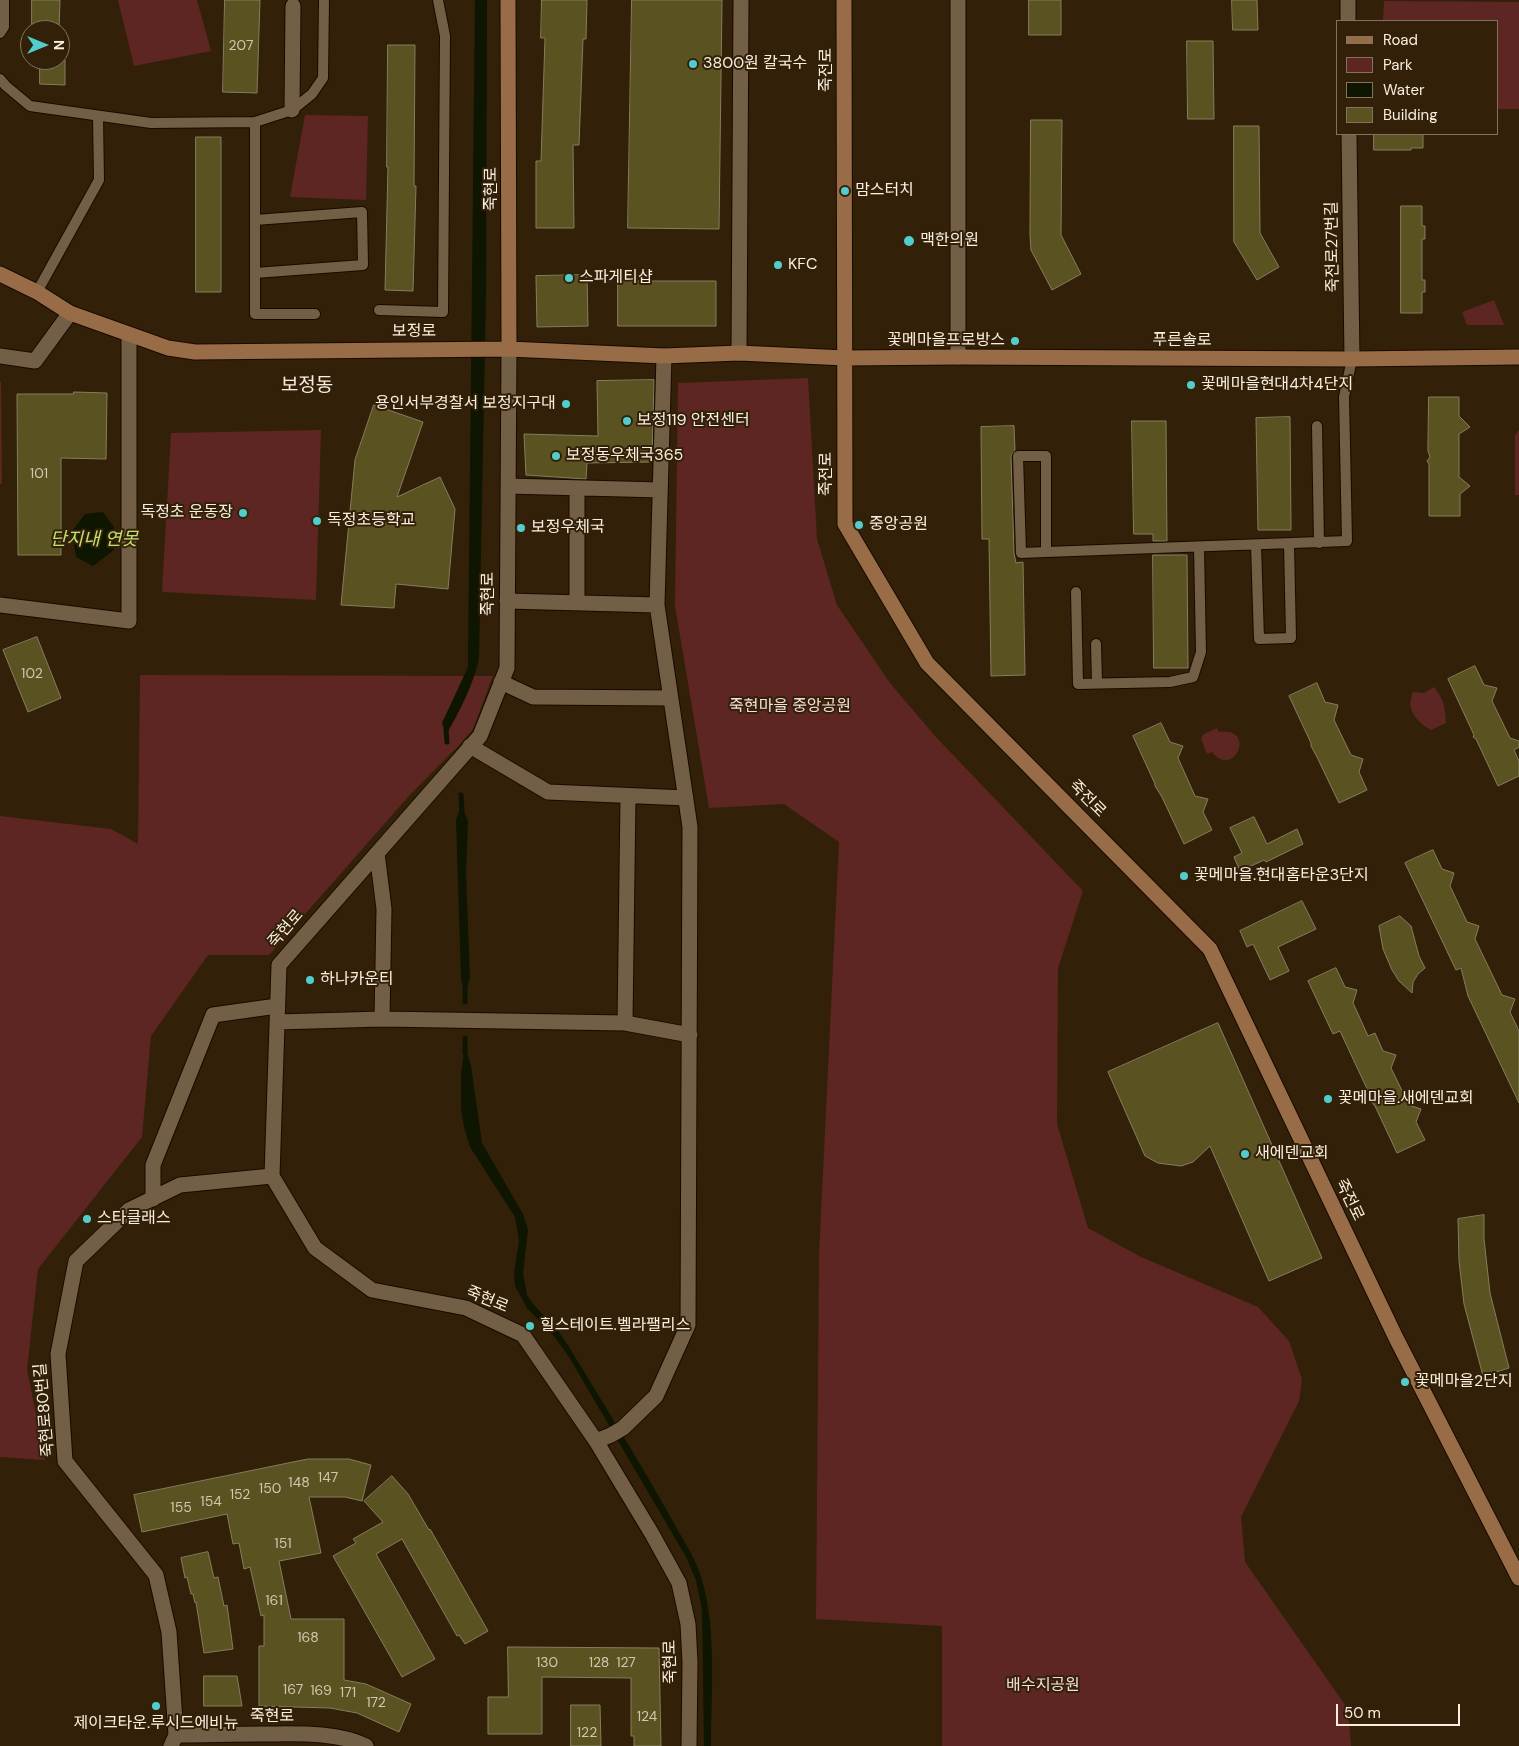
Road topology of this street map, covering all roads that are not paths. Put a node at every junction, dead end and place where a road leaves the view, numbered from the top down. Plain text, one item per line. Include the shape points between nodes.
1 (4, 0) edge
2 (324, 0) edge
3 (438, 0) edge
4 (508, 0) edge
5 (741, 0) edge
6 (844, 0) edge
7 (958, 0) edge
8 (1348, 0) edge
9 (293, 6) dead end
10 (1348, 20) edge
11 (0, 33) edge
12 (0, 79) edge
13 (292, 110) junction
14 (98, 117) junction
15 (255, 122) junction
16 (1349, 135) edge
17 (255, 220) junction
18 (255, 273) junction
19 (0, 274) edge
20 (37, 292) junction
21 (379, 310) dead end
22 (70, 313) junction
23 (315, 314) dead end
24 (130, 336) junction
25 (509, 349) junction
26 (739, 353) junction
27 (0, 356) edge
28 (664, 356) junction
29 (958, 357) junction
30 (845, 358) junction
31 (1519, 358) edge
32 (1352, 359) junction
33 (1317, 426) dead end
34 (508, 486) junction
35 (577, 488) junction
36 (660, 490) junction
37 (1319, 542) junction
38 (1289, 544) junction
39 (1256, 545) junction
40 (1199, 547) junction
41 (1046, 552) junction
42 (1076, 592) dead end
43 (507, 601) junction
44 (577, 603) junction
45 (0, 605) edge
46 (658, 605) junction
47 (1096, 644) dead end
48 (501, 682) junction
49 (1098, 683) junction
50 (671, 698) junction
51 (470, 746) junction
52 (628, 796) junction
53 (686, 798) junction
54 (377, 853) junction
55 (277, 1006) junction
56 (382, 1018) junction
57 (277, 1022) junction
58 (625, 1023) junction
59 (690, 1035) junction
60 (272, 1176) junction
61 (153, 1199) junction
62 (596, 1441) junction
63 (1519, 1578) edge
64 (173, 1741) edge
65 (366, 1746) edge
66 (689, 1746) edge

1 - 11 lane via 4,28
2 - 13 lane via 323,78 312,94
3 - 21 lane via 445,36 443,312
4 - 25 street, 죽현로
5 - 26 street
6 - 30 street, 죽전로
7 - 29 street
8 - 10 street
9 - 13 street
12 - 14 lane via 30,106
13 - 15 lane
14 - 15 lane via 151,124
14 - 20 lane via 99,180
15 - 17 lane
16 - 32 street, 죽전로27번길
17 - 18 lane
17 - 18 lane via 362,212 363,265
18 - 23 lane via 255,314
19 - 20 street, 보정로
20 - 22 street, 보정로
22 - 24 street, 보정로
22 - 27 street via 35,361
24 - 25 street, 보정로 via 168,348 195,352
24 - 45 street via 130,620
25 - 28 street, 보정로
25 - 34 street, 죽현로
26 - 28 street, 보정로
26 - 30 street, 보정로
28 - 36 street
29 - 30 street, 푸른솔로
29 - 32 street, 푸른솔로
30 - 63 street, 죽전로 via 844,524 927,663 1210,949 1396,1338
31 - 32 street, 푸른솔로
32 - 37 lane via 1344,398 1347,541
33 - 37 lane
34 - 35 street
34 - 43 street, 죽현로
35 - 36 street
35 - 44 street
36 - 46 street
37 - 38 lane
38 - 39 lane
38 - 39 lane via 1291,638 1259,639
39 - 40 lane
40 - 41 lane
40 - 49 lane via 1201,652 1193,677 1170,682
41 - 41 lane via 1046,456 1018,456 1021,553
42 - 49 lane via 1078,684
43 - 44 street
43 - 48 street, 죽현로 via 507,668
44 - 46 street
46 - 50 street
47 - 49 lane
48 - 50 street via 533,696
48 - 51 street, 죽현로 via 480,736
50 - 53 street
51 - 52 street via 548,792
51 - 54 street, 죽현로
52 - 53 street
52 - 58 street
53 - 59 street via 690,827
54 - 55 street, 죽현로 via 279,965
54 - 56 street via 384,909
55 - 57 street, 죽현로
55 - 61 street via 213,1015 153,1165
56 - 57 street
56 - 58 street
57 - 60 street, 죽현로
58 - 59 street
59 - 62 street via 688,1325 656,1396 617,1432
60 - 61 street, 죽현로80번길 via 180,1185
60 - 62 street, 죽현로 via 315,1248 372,1290 466,1308 523,1335
61 - 64 street, 죽현로80번길 via 130,1210 76,1261 58,1354 65,1461 156,1575 169,1632
62 - 66 street, 죽현로 via 679,1583 688,1624
64 - 65 street, 죽현로 via 289,1734 326,1735

